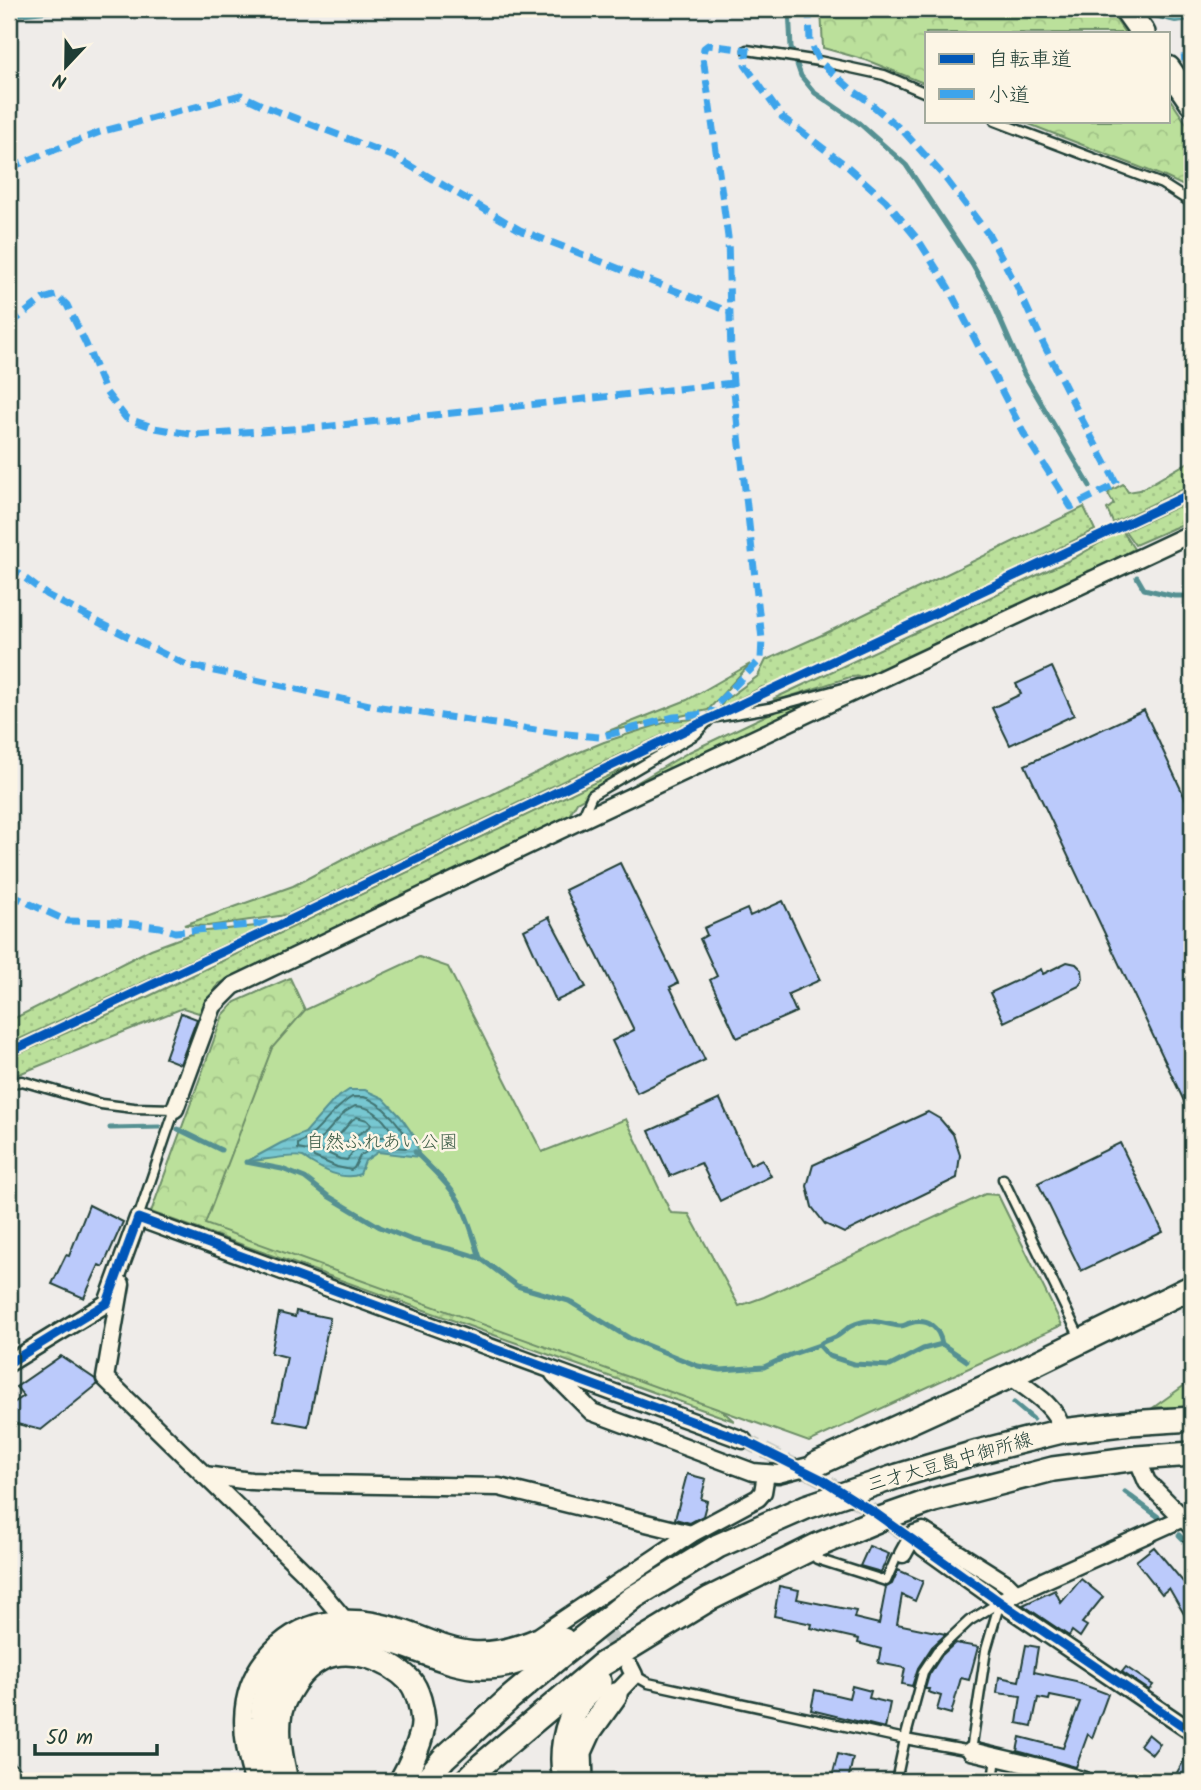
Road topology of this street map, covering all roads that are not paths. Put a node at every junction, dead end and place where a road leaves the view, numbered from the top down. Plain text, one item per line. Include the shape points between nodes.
1 (1126, 9) edge
2 (1142, 32) edge
3 (747, 51) dead end
4 (1170, 71) edge
5 (925, 93) edge
6 (1192, 103) edge
7 (998, 122) edge
8 (1192, 202) edge
9 (1192, 533) edge
10 (879, 680) junction
11 (581, 820) junction
12 (9, 1084) edge
13 (175, 1110) junction
14 (1003, 1179) dead end
15 (138, 1219) junction
16 (127, 1247) junction
17 (1192, 1287) edge
18 (1082, 1341) junction
19 (9, 1363) edge
20 (549, 1369) junction
21 (1010, 1376) junction
22 (1192, 1419) edge
23 (1062, 1431) junction
24 (743, 1440) tunnel mouth
25 (1192, 1454) edge
26 (1137, 1458) junction
27 (817, 1464) joint
28 (766, 1474) junction
29 (204, 1475) junction
30 (1189, 1520) edge
31 (691, 1534) junction
32 (923, 1547) tunnel mouth
33 (903, 1554) joint
34 (817, 1559) dead end
35 (1016, 1593) junction
36 (634, 1597) junction
37 (1000, 1602) junction
38 (344, 1619) junction
39 (650, 1635) junction
40 (632, 1671) joint
41 (615, 1695) joint
42 (1192, 1732) edge
43 (905, 1738) junction
44 (971, 1751) junction
45 (996, 1757) junction
46 (9, 1770) edge
47 (18, 1781) edge
48 (253, 1781) edge
49 (267, 1781) edge
50 (286, 1781) edge
51 (401, 1781) edge
52 (425, 1781) edge
53 (466, 1781) edge
54 (565, 1781) edge
55 (581, 1781) edge
56 (896, 1781) edge
57 (993, 1781) edge
58 (1085, 1781) edge

1 - 2 main road
3 - 5 lane via 884,75
4 - 6 main road
7 - 8 lane via 1162,184
9 - 10 street
10 - 11 street
10 - 11 lane via 711,718 696,734 592,795
11 - 13 street via 233,986 213,1006
12 - 13 lane via 22,1081 101,1104
13 - 15 lane
14 - 18 lane
15 - 16 street
15 - 20 street
16 - 19 street via 107,1303
16 - 29 street via 106,1378
17 - 18 main road
18 - 21 main road
20 - 24 street
20 - 28 street via 593,1412
21 - 23 street via 1056,1414
21 - 27 main road
22 - 23 main road, 三才大豆島中御所線
23 - 36 main road, 三才大豆島中御所線 via 978,1452 806,1507 718,1546
25 - 26 main road, 三才大豆島中御所線
26 - 30 street via 1147,1482
26 - 39 main road, 三才大豆島中御所線 via 1054,1469 923,1503 816,1546 709,1599
27 - 28 street
28 - 31 street via 758,1498
29 - 31 street via 320,1484 499,1487
29 - 38 street via 306,1574
30 - 35 street
31 - 38 street via 589,1605 524,1643 471,1650 376,1620
32 - 37 street
33 - 34 lane via 896,1558 886,1581
33 - 35 street via 914,1534 923,1531
35 - 37 street
36 - 49 main road via 528,1660 502,1666 463,1665 358,1635 309,1645 273,1676 265,1697 261,1720
36 - 52 main road, 三才大豆島中御所線 via 510,1698
37 - 42 street
37 - 43 lane via 937,1651 923,1672
37 - 44 lane via 986,1650
38 - 48 street via 307,1625 270,1651 258,1666 249,1683 243,1727
39 - 53 main road, 三才大豆島中御所線 via 601,1665
39 - 54 main road via 581,1702 569,1723 563,1748
40 - 41 street
40 - 43 lane via 648,1683
41 - 55 main road via 580,1752
43 - 44 lane
43 - 56 lane
44 - 45 street
45 - 57 lane
45 - 58 street
46 - 47 street
50 - 51 main road via 278,1726 290,1689 302,1672 320,1659 355,1653 381,1661 402,1675 411,1682 420,1703 424,1724

